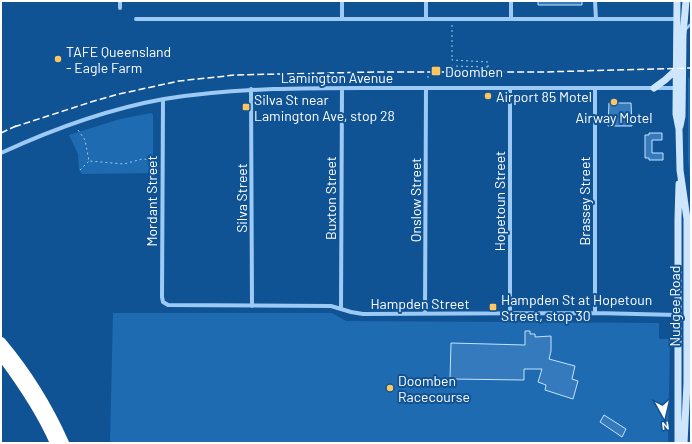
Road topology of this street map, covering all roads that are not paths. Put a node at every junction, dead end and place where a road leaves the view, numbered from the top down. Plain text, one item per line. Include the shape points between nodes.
1 (120, 1) edge
2 (342, 1) edge
3 (426, 1) edge
4 (511, 1) edge
5 (595, 1) edge
6 (677, 1) edge
7 (686, 1) edge
8 (120, 8) dead end
9 (691, 16) edge
10 (136, 19) dead end
11 (342, 19) junction
12 (426, 19) junction
13 (511, 19) junction
14 (596, 19) junction
15 (677, 19) junction
16 (686, 27) edge
17 (676, 70) junction
18 (342, 88) junction
19 (426, 88) junction
20 (510, 88) junction
21 (595, 88) junction
22 (654, 88) junction
23 (679, 88) junction
24 (252, 90) junction
25 (163, 100) junction
26 (1, 153) edge
27 (680, 170) junction
28 (163, 302) joint
29 (252, 306) junction
30 (341, 308) junction
31 (425, 313) junction
32 (510, 314) junction
33 (595, 314) junction
34 (678, 315) junction
35 (689, 315) edge
36 (1, 342) edge
37 (1, 355) edge
38 (55, 443) edge
39 (64, 443) edge
40 (678, 443) edge
41 (684, 443) edge

1 - 8 street
2 - 11 street
3 - 12 street
4 - 13 street
5 - 14 street
6 - 15 main road, Nudgee Road
7 - 16 main road, Nudgee Road
9 - 16 main road
10 - 11 street
11 - 12 street
12 - 13 street
13 - 14 street
14 - 15 street
15 - 17 main road, Nudgee Road
16 - 23 main road, Nudgee Road
17 - 22 main road
17 - 23 main road, Nudgee Road
18 - 19 street, Lamington Avenue
18 - 24 street, Lamington Avenue
18 - 30 street, Buxton Street
19 - 20 street, Lamington Avenue
19 - 31 street, Onslow Street
20 - 21 street, Lamington Avenue
20 - 32 street, Hopetoun Street
21 - 22 street, Lamington Avenue
21 - 33 street, Brassey Street
22 - 23 street, Lamington Avenue
23 - 27 main road, Nudgee Road via 676,114
24 - 25 street, Lamington Avenue
24 - 29 street, Silva Street
25 - 26 street, Lamington Avenue via 71,124
25 - 28 street, Mordant Street
27 - 34 main road, Nudgee Road
27 - 35 main road, Nudgee Road via 687,219
28 - 29 street, Hampden Street via 168,305
29 - 30 street, Hampden Street
30 - 31 street, Hampden Street via 363,314
31 - 32 street, Hampden Street
32 - 33 street, Hampden Street
33 - 34 street, Hampden Street
34 - 35 main road
34 - 40 main road, Nudgee Road
35 - 41 main road, Nudgee Road
36 - 39 highway via 22,368
37 - 38 highway via 28,393

